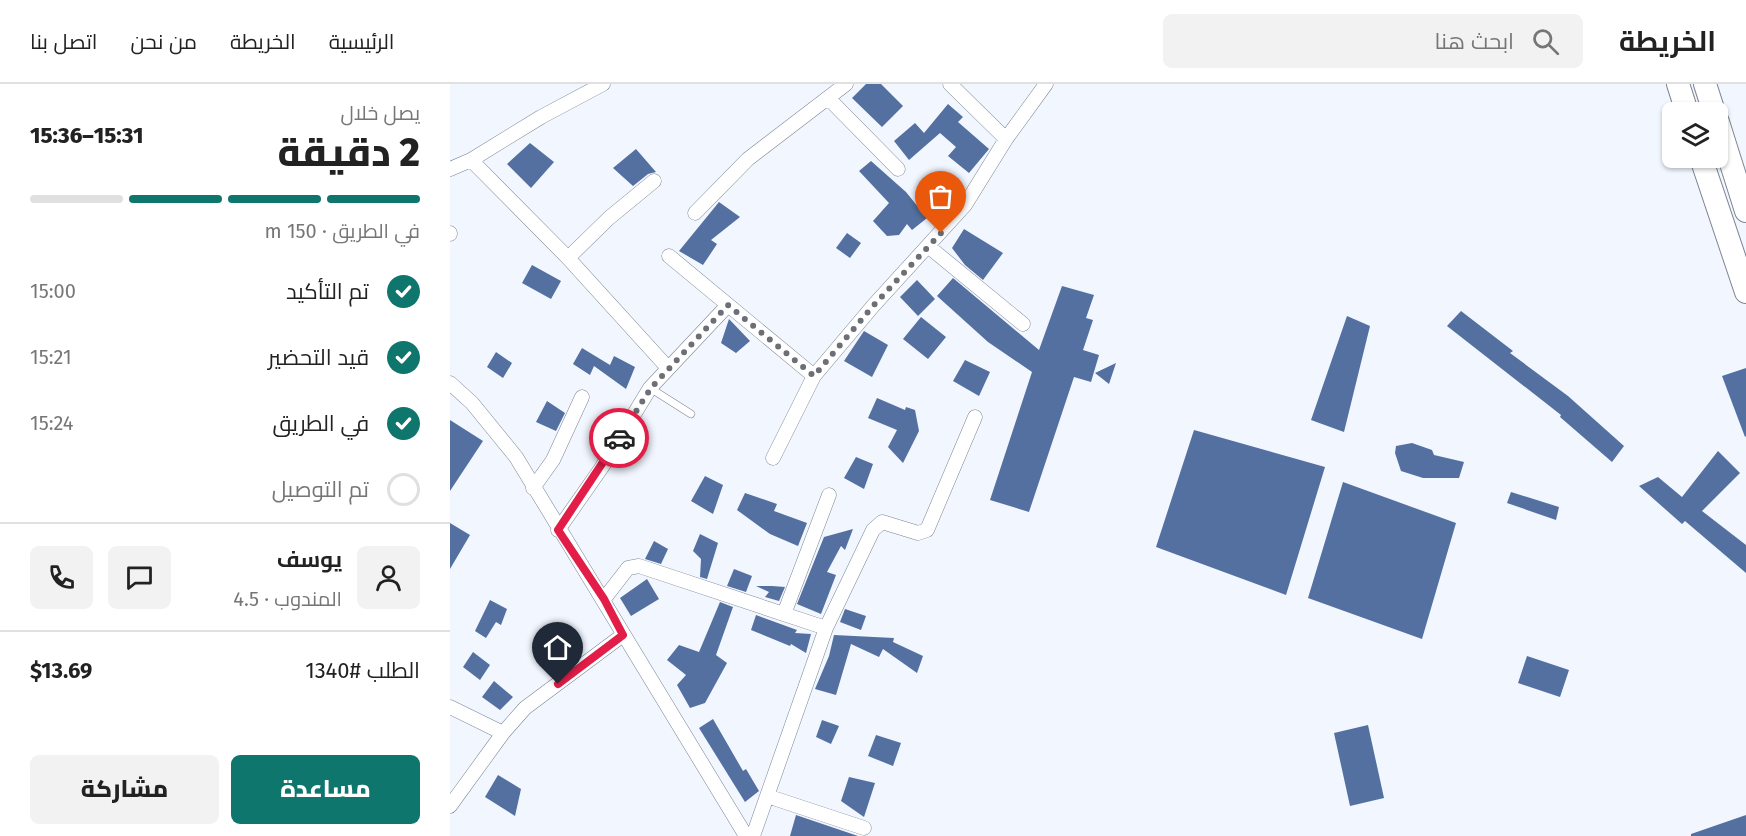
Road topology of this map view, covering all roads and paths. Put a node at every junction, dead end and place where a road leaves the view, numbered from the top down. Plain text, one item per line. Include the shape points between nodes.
1 (572, 84) edge
2 (603, 84) edge
3 (846, 84) edge
4 (950, 84) edge
5 (1046, 84) edge
6 (1678, 84) edge
7 (1705, 84) edge
8 (583, 94) junction
9 (829, 99) junction
10 (1684, 102) edge
11 (1711, 102) edge
12 (1006, 139) junction
13 (1728, 154) edge
14 (471, 160) junction
15 (1704, 168) edge
16 (450, 169) edge
17 (898, 169) dead end
18 (654, 181) dead end
19 (1746, 211) edge
20 (695, 213) dead end
21 (929, 247) junction
22 (669, 256) dead end
23 (568, 258) junction
24 (1746, 292) edge
25 (728, 305) junction
26 (1023, 324) dead end
27 (668, 368) junction
28 (814, 376) junction
29 (450, 383) edge
30 (651, 388) junction
31 (582, 397) dead end
32 (691, 414) dead end
33 (975, 417) dead end
34 (773, 458) dead end
35 (533, 488) junction
36 (829, 495) dead end
37 (558, 530) junction
38 (604, 599) junction
39 (784, 614) junction
40 (826, 627) junction
41 (623, 635) junction
42 (450, 707) edge
43 (503, 733) junction
44 (767, 796) junction
45 (450, 806) edge
46 (864, 828) dead end
47 (746, 836) edge
48 (753, 836) edge

1 - 8 street
2 - 8 street
3 - 9 street
4 - 12 street
5 - 12 street
6 - 10 highway
7 - 11 highway
8 - 14 street
9 - 17 street
9 - 20 street via 748,159
12 - 21 street via 965,205
13 - 19 highway
14 - 16 street
14 - 23 street
15 - 24 highway
18 - 23 street
21 - 26 street
21 - 28 street
22 - 25 street
23 - 27 street
25 - 27 street
25 - 28 street
27 - 30 street
28 - 34 street
29 - 35 street via 472,403 516,458
30 - 32 lane
30 - 37 street
31 - 35 street via 553,460
33 - 40 street via 927,530 918,533 882,522 875,526
35 - 37 street
36 - 39 street
37 - 38 street
38 - 39 street via 628,568 639,566
38 - 41 street
39 - 40 street
40 - 44 street
41 - 43 street via 525,708
41 - 47 street
42 - 43 street
43 - 45 street
44 - 46 street
44 - 48 street

